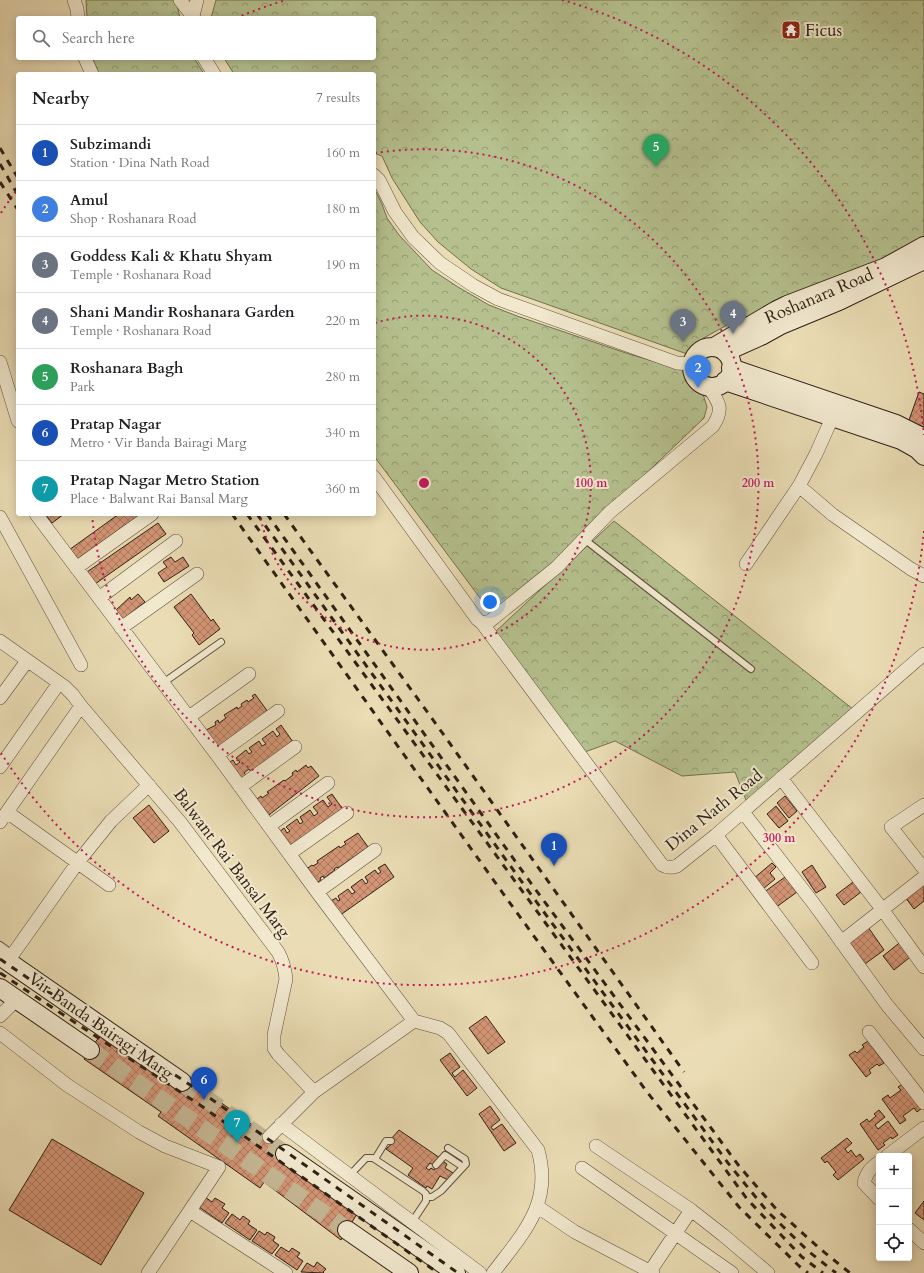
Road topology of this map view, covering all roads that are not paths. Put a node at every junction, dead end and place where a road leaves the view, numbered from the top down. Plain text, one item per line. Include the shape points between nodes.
1 (74, 0) edge
2 (180, 0) edge
3 (197, 0) edge
4 (78, 16) edge
5 (193, 16) edge
6 (194, 16) edge
7 (86, 60) edge
8 (205, 60) edge
9 (91, 72) edge
10 (213, 72) edge
11 (376, 177) edge
12 (924, 246) edge
13 (924, 260) edge
14 (724, 362) junction
15 (692, 364) junction
16 (1, 368) edge
17 (708, 386) junction
18 (16, 415) edge
19 (832, 418) junction
20 (924, 438) edge
21 (924, 456) edge
22 (376, 480) edge
23 (799, 486) junction
24 (37, 516) edge
25 (149, 516) edge
26 (0, 517) edge
27 (584, 539) junction
28 (176, 541) dead end
29 (746, 564) dead end
30 (76, 568) junction
31 (197, 574) dead end
32 (924, 576) edge
33 (99, 598) junction
34 (482, 623) junction
35 (121, 628) junction
36 (0, 641) edge
37 (221, 642) dead end
38 (924, 654) edge
39 (27, 661) junction
40 (81, 665) dead end
41 (751, 669) dead end
42 (249, 674) dead end
43 (59, 683) junction
44 (163, 683) junction
45 (0, 698) edge
46 (81, 706) junction
47 (278, 711) dead end
48 (188, 717) junction
49 (295, 747) dead end
50 (217, 755) junction
51 (0, 767) edge
52 (781, 778) junction
53 (328, 783) dead end
54 (149, 785) junction
55 (240, 787) junction
56 (924, 805) edge
57 (743, 812) junction
58 (347, 813) dead end
59 (4, 817) edge
60 (269, 826) junction
61 (716, 835) junction
62 (375, 850) dead end
63 (289, 854) junction
64 (78, 862) junction
65 (924, 869) edge
66 (924, 877) edge
67 (109, 885) dead end
68 (317, 892) junction
69 (882, 909) junction
70 (841, 942) junction
71 (0, 945) edge
72 (10, 958) edge
73 (812, 963) dead end
74 (924, 967) edge
75 (46, 980) dead end
76 (0, 988) edge
77 (64, 1000) junction
78 (9, 1003) edge
79 (0, 1016) edge
80 (414, 1021) junction
81 (869, 1032) dead end
82 (0, 1033) edge
83 (924, 1049) edge
84 (90, 1050) tunnel mouth
85 (182, 1082) tunnel mouth
86 (314, 1092) junction
87 (924, 1103) edge
88 (282, 1124) junction
89 (924, 1128) edge
90 (268, 1137) dead end
91 (391, 1141) dead end
92 (596, 1146) dead end
93 (448, 1148) dead end
94 (891, 1153) edge
95 (285, 1154) tunnel mouth
96 (375, 1159) junction
97 (876, 1164) edge
98 (436, 1165) dead end
99 (463, 1167) junction
100 (582, 1168) dead end
101 (350, 1176) junction
102 (876, 1196) edge
103 (427, 1197) junction
104 (538, 1207) junction
105 (691, 1210) junction
106 (190, 1211) junction
107 (412, 1222) junction
108 (347, 1230) tunnel mouth
109 (912, 1231) edge
110 (675, 1233) junction
111 (924, 1243) edge
112 (650, 1272) edge
113 (148, 1273) edge
114 (286, 1273) edge
115 (409, 1273) edge
116 (456, 1273) edge
117 (480, 1273) edge
118 (493, 1273) edge
119 (732, 1273) edge
120 (768, 1273) edge

1 - 4 street
2 - 5 street
3 - 6 street
7 - 9 street
8 - 10 street
11 - 15 street via 412,237 440,263 474,286 498,299 535,313 677,363
12 - 14 street, Roshanara Road via 886,267 775,311
13 - 14 street, Roshanara Road via 839,301 781,325
14 - 15 street via 704,348
14 - 17 street via 715,386
14 - 19 street
14 - 20 street via 896,424
15 - 17 street via 695,377
16 - 18 street
17 - 27 street via 720,404 713,426 610,512
19 - 21 street via 901,440
19 - 23 street
22 - 34 street
23 - 29 street
23 - 32 street via 833,515
24 - 30 street
25 - 30 street
26 - 40 street
27 - 34 street via 557,567 490,621
27 - 41 lane
28 - 33 street
30 - 33 street
31 - 35 street
33 - 35 street
34 - 61 street, Dina Nath Road via 666,868 677,866
35 - 44 street
36 - 39 street, Balwant Rai Bansal Marg
37 - 44 lane
38 - 52 street, Dina Nath Road
39 - 43 street, Balwant Rai Bansal Marg
39 - 45 street
42 - 48 street
43 - 46 street, Balwant Rai Bansal Marg
43 - 51 street
44 - 48 street
46 - 54 street, Balwant Rai Bansal Marg
46 - 59 street
47 - 50 street
48 - 50 street
49 - 55 street
50 - 55 street
52 - 57 street, Dina Nath Road
52 - 69 street
53 - 60 street
54 - 64 street via 111,821
54 - 86 street, Balwant Rai Bansal Marg via 180,822 280,957 286,979 274,1035 274,1048
55 - 60 street
56 - 65 street via 891,827
57 - 61 street, Dina Nath Road
57 - 70 street
58 - 63 street
59 - 64 street
60 - 63 street
61 - 73 street
62 - 68 street
63 - 68 street
64 - 67 street
64 - 72 street
66 - 69 street
68 - 80 street
69 - 70 street
69 - 74 street
70 - 83 street via 889,1009
71 - 72 lane
72 - 77 street, Vir Banda Bairagi Marg
75 - 77 lane via 61,991
76 - 78 street, Vir Banda Bairagi Marg
77 - 85 street, Vir Banda Bairagi Marg
78 - 79 street
78 - 84 street, Vir Banda Bairagi Marg
80 - 86 street
80 - 104 street via 440,1028 448,1033 538,1150 542,1164
81 - 87 street
82 - 106 street via 67,1085 144,1135 219,1168
86 - 88 street
88 - 90 street
88 - 101 street
89 - 94 street
91 - 96 lane via 386,1141
92 - 105 street
93 - 99 lane via 465,1159 466,1164
95 - 116 street
96 - 101 lane via 366,1158
96 - 103 lane via 423,1191
97 - 102 street via 866,1175 864,1183
98 - 99 lane via 445,1155
99 - 103 lane via 441,1191
100 - 110 street
101 - 107 street
103 - 107 lane
104 - 112 street via 574,1232
104 - 118 street via 531,1221
105 - 110 street
105 - 120 street
106 - 113 street
106 - 114 street
107 - 117 street
108 - 115 street
109 - 111 street
110 - 112 street
110 - 119 street

